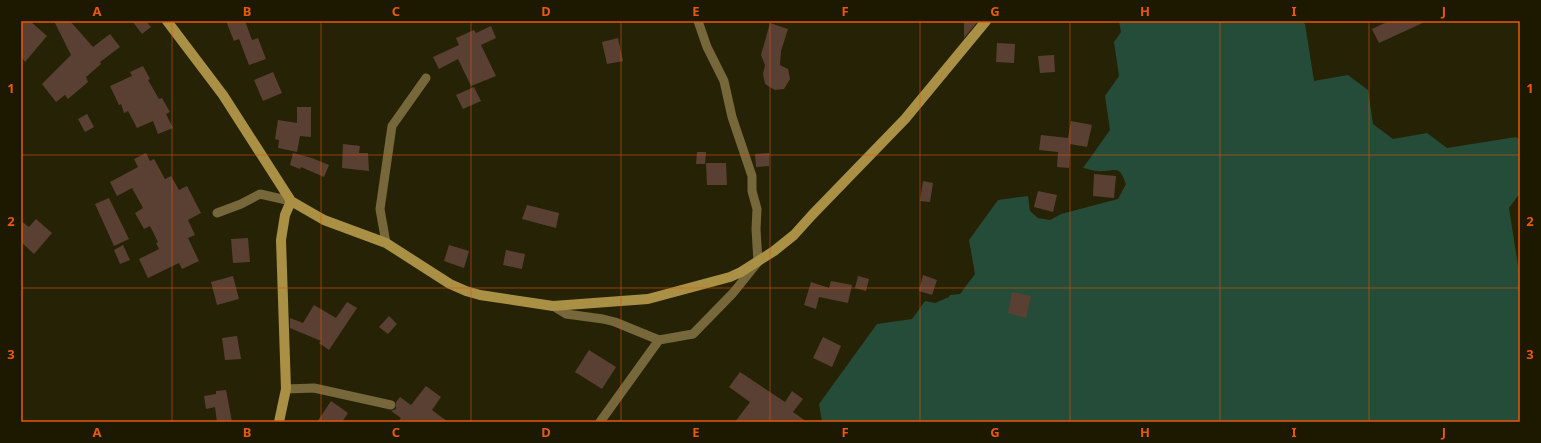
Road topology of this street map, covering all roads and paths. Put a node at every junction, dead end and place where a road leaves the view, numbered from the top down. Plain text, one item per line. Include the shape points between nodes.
1 (167, 21) edge
2 (698, 21) edge
3 (986, 21) edge
4 (426, 78) dead end
5 (291, 201) junction
6 (217, 213) dead end
7 (386, 244) junction
8 (758, 262) junction
9 (553, 306) junction
10 (659, 340) junction
11 (286, 389) junction
12 (391, 405) dead end
13 (279, 422) edge
14 (600, 422) edge

1 - 5 street via 223,95
2 - 8 street via 707,47 724,81 732,117 752,176 752,191 757,209
3 - 8 street via 906,119 794,235
4 - 7 street via 392,126 380,209
5 - 6 street via 260,194
5 - 7 street via 324,220
5 - 11 street via 285,215 281,240
7 - 9 street via 450,284 466,291 499,299
8 - 9 street via 730,277 648,299
8 - 10 street via 733,293 693,334
9 - 10 street via 566,314 603,318
10 - 14 street
11 - 12 street via 314,388
11 - 13 street

